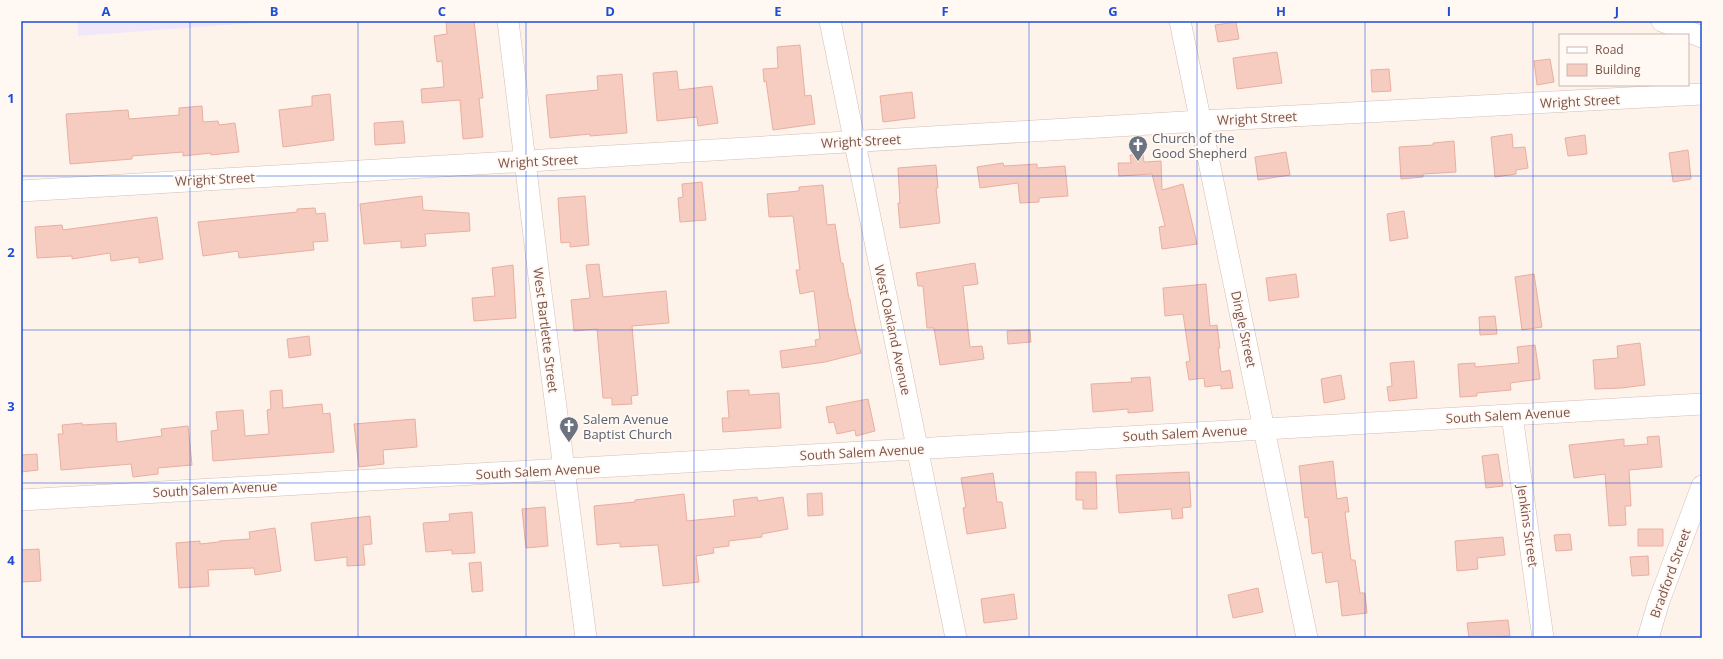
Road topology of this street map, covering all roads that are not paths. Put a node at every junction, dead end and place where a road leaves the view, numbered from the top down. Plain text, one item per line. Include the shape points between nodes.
1 (508, 21) edge
2 (830, 21) edge
3 (1180, 21) edge
4 (1662, 21) edge
5 (1702, 37) edge
6 (1702, 94) edge
7 (1201, 121) junction
8 (854, 142) junction
9 (526, 161) junction
10 (21, 191) edge
11 (1702, 404) edge
12 (1512, 415) junction
13 (1264, 428) junction
14 (917, 449) junction
15 (564, 470) junction
16 (1702, 486) edge
17 (21, 500) edge
18 (586, 638) edge
19 (956, 638) edge
20 (1307, 638) edge
21 (1543, 638) edge
22 (1648, 638) edge

1 - 9 street, West Bartlette Street
2 - 8 street, West Oakland Avenue
3 - 7 street, Dingle Street
4 - 5 street
6 - 7 street, Wright Street
7 - 8 street, Wright Street
7 - 13 street, Dingle Street
8 - 9 street, Wright Street
8 - 14 street, West Oakland Avenue
9 - 10 street, Wright Street
9 - 15 street, West Bartlette Street
11 - 12 street, South Salem Avenue
12 - 13 street, South Salem Avenue
12 - 21 street, Jenkins Street
13 - 14 street, South Salem Avenue
13 - 20 street, Dingle Street
14 - 15 street, South Salem Avenue
14 - 19 street, West Oakland Avenue
15 - 17 street, South Salem Avenue
15 - 18 street, West Bartlette Street
16 - 22 street, Bradford Street via 1659,601

